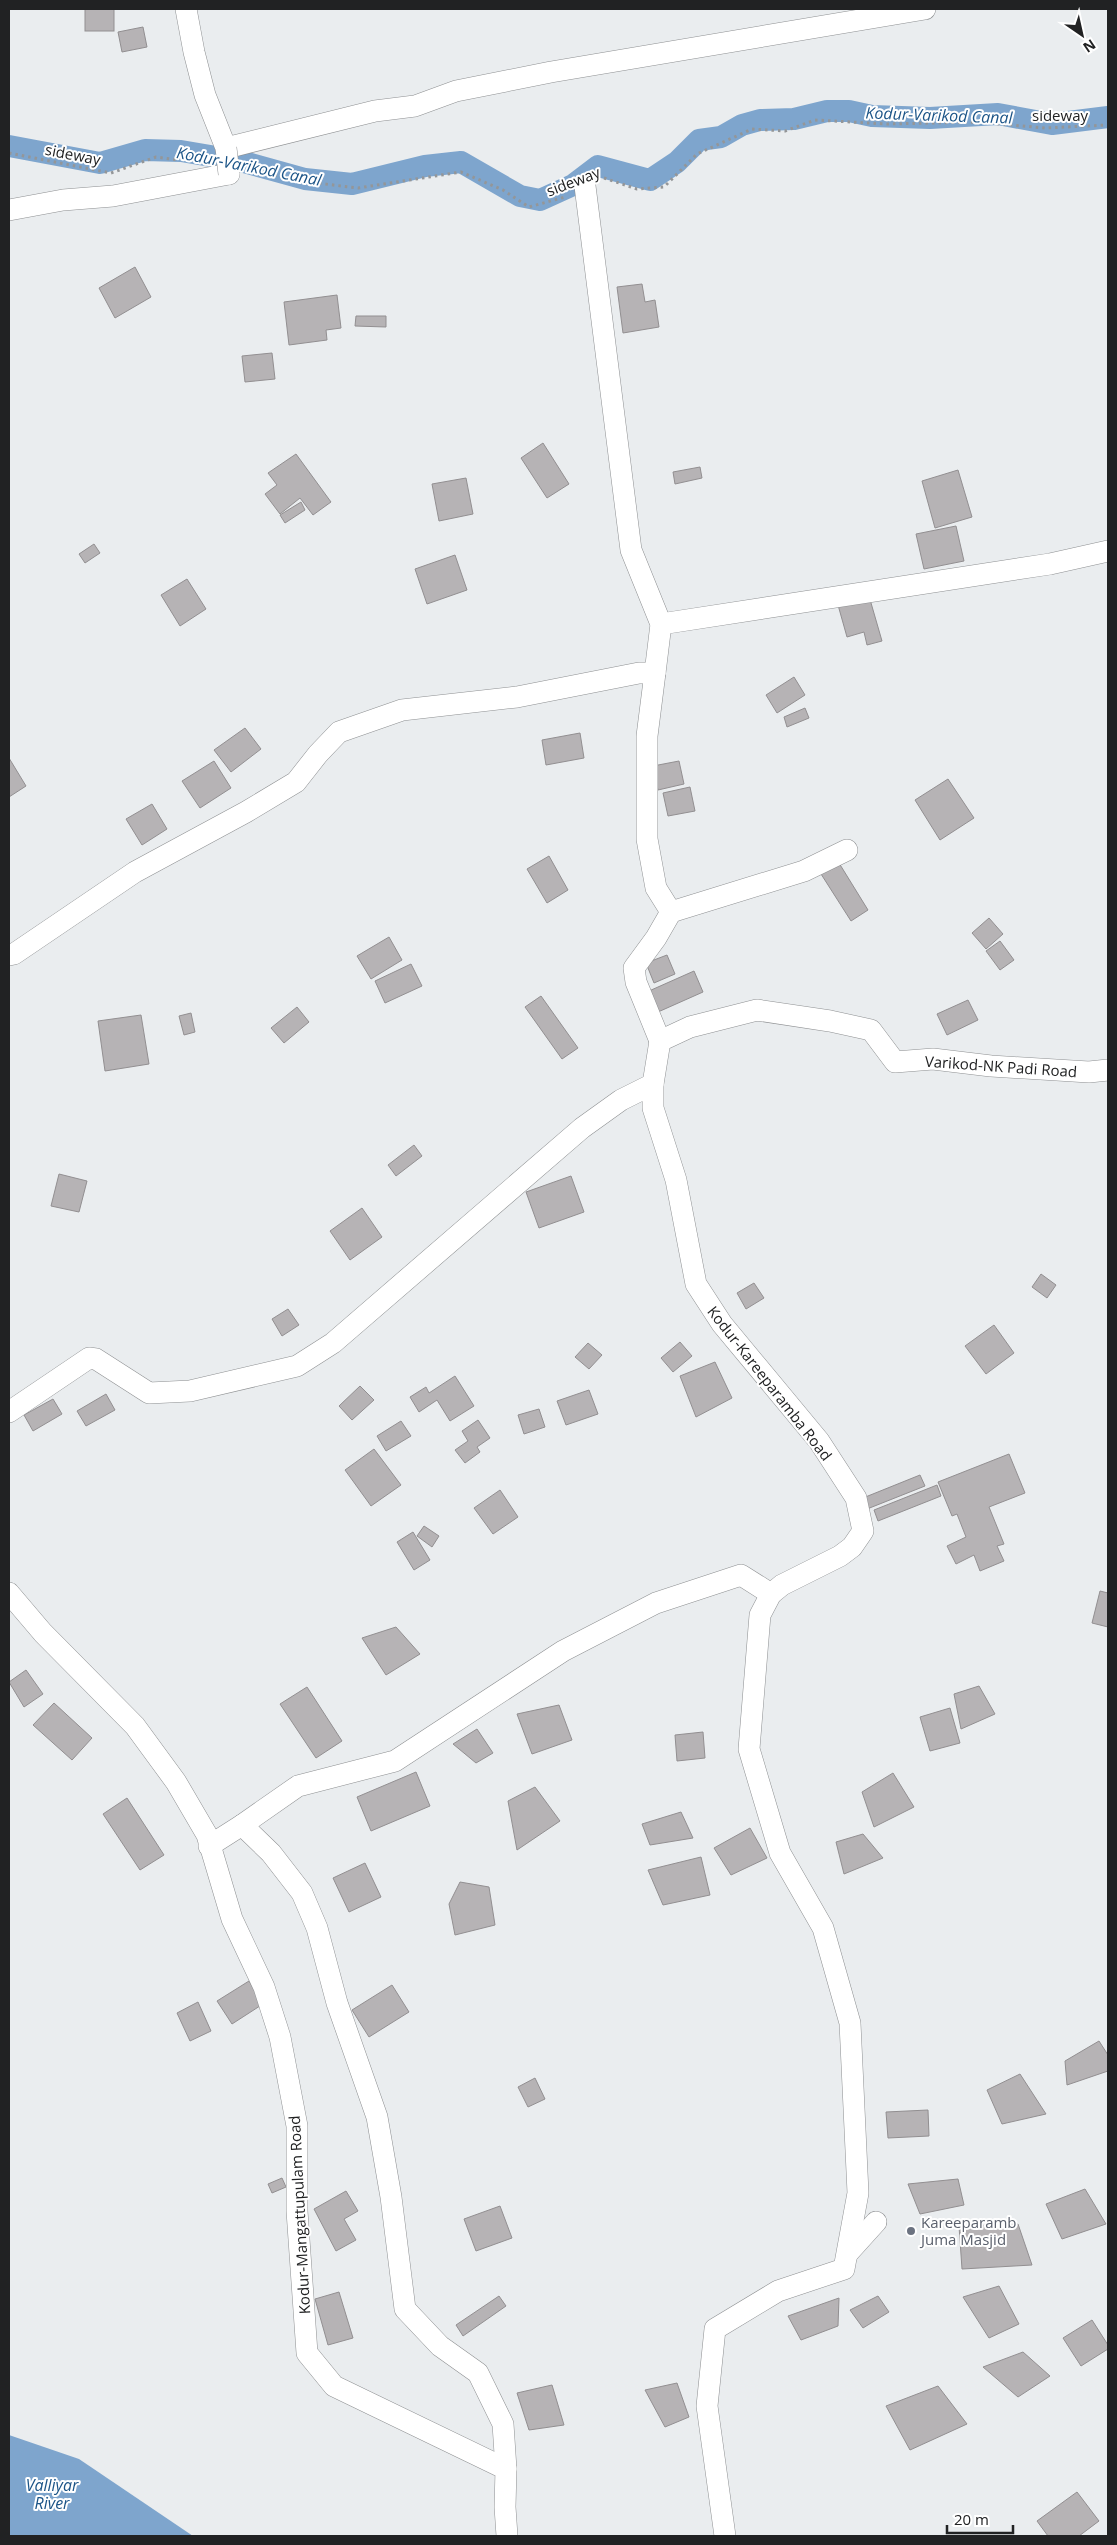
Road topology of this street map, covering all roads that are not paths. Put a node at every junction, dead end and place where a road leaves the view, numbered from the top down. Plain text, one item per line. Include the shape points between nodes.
1 (186, 9) edge
2 (925, 9) edge
3 (224, 141) junction
4 (585, 186) road end
5 (9, 210) edge
6 (1108, 551) edge
7 (661, 624) junction
8 (655, 673) junction
9 (847, 850) dead end
10 (671, 912) junction
11 (9, 954) edge
12 (660, 1041) junction
13 (1108, 1070) edge
14 (653, 1084) junction
15 (9, 1412) edge
16 (9, 1594) edge
17 (771, 1594) junction
18 (242, 1825) junction
19 (208, 1846) junction
20 (876, 2222) dead end
21 (844, 2269) junction
22 (506, 2469) junction
23 (507, 2536) edge
24 (725, 2536) edge

1 - 3 street via 205,95
2 - 3 street via 551,72 456,91 414,106 376,110
3 - 5 street, bridge via 235,170 113,196 63,200
4 - 7 street via 630,550
6 - 7 street via 1050,564
7 - 8 street
8 - 10 street via 647,736 647,838 656,888
8 - 11 street via 517,697 402,710 339,732 296,782 135,872 14,954
9 - 10 street via 804,871
10 - 12 street via 634,968 636,982
12 - 13 street, Varikod-NK Padi Road via 690,1027 757,1010 830,1020 871,1030 895,1062 933,1059 991,1066 1090,1072
12 - 14 street
14 - 15 street via 620,1100 582,1128 340,1337 297,1366 190,1391 149,1393 96,1358 89,1358
14 - 17 street, Kodur-Kareeparamba Road via 653,1108 676,1180 696,1284 722,1324 819,1441 856,1498 862,1519 863,1531 852,1547
16 - 19 street, Kodur-Mangattupulam Road via 135,1726 176,1782 206,1835
17 - 18 street via 741,1575 656,1602 563,1651 395,1761 298,1786
17 - 21 street, Kodur-Kareeparamba Road via 760,1615 749,1748 780,1853 823,1928 850,2023 858,2193
18 - 19 street
18 - 22 street via 271,1853 302,1892 316,1928 337,2002 377,2117 405,2309 440,2346 478,2373 503,2424
19 - 22 street, Kodur-Mangattupulam Road via 232,1919 264,1987 280,2037 297,2126 297,2211 307,2353 334,2386
20 - 21 street via 848,2252
21 - 24 street via 778,2291 715,2329 707,2406
22 - 23 street

